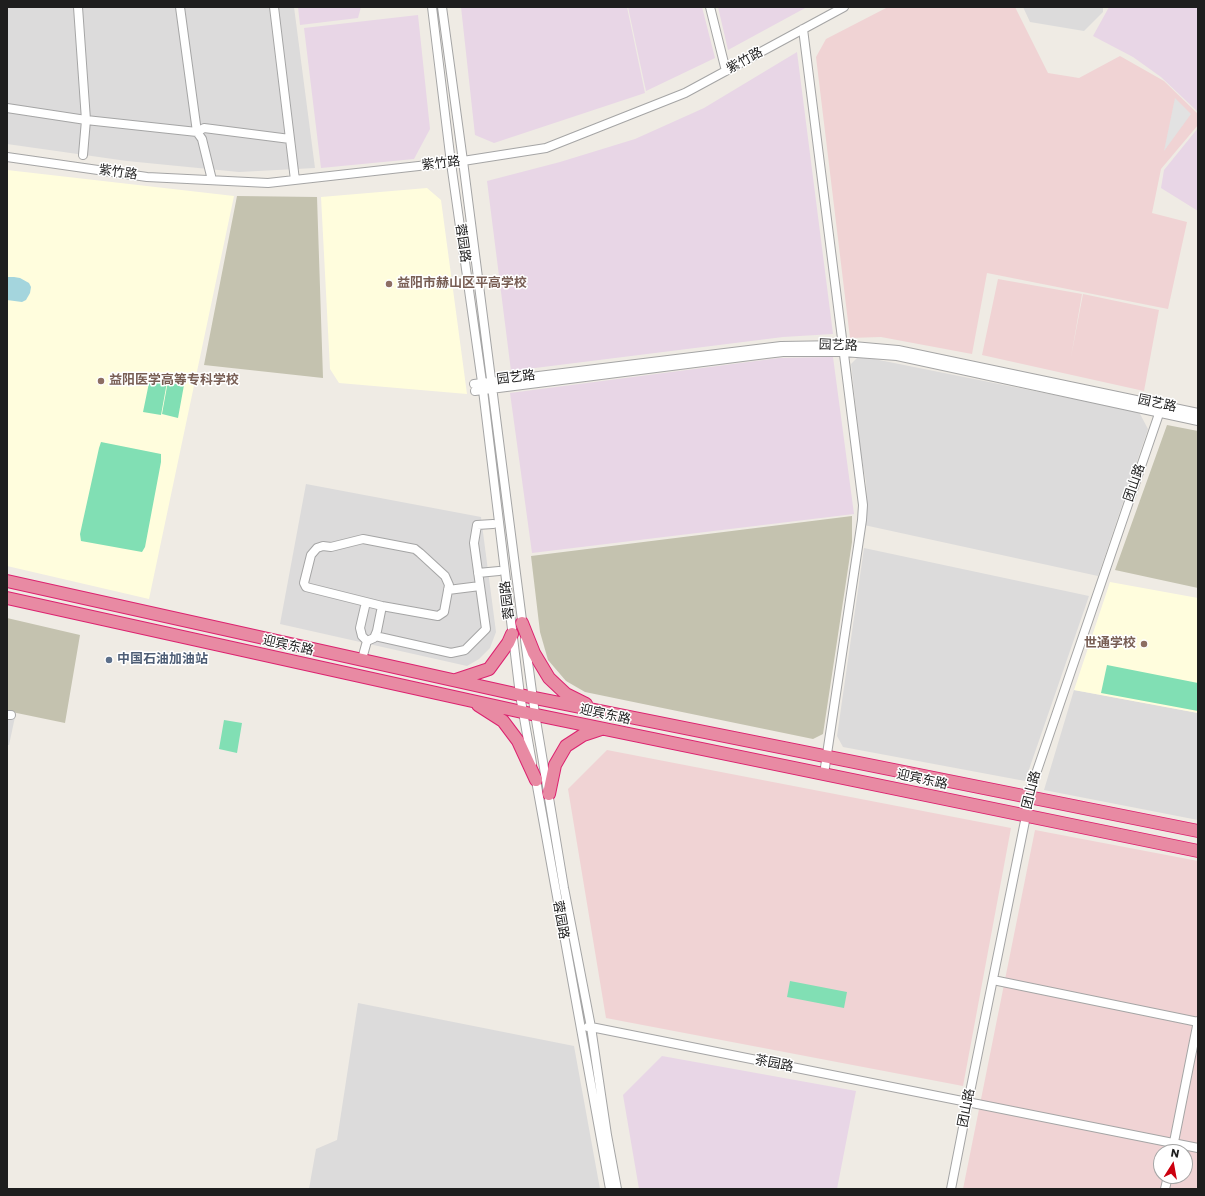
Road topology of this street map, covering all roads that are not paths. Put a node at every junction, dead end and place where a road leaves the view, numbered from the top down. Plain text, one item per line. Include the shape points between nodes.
1 (78, 7) edge
2 (180, 7) edge
3 (274, 7) edge
4 (432, 7) edge
5 (442, 7) edge
6 (710, 7) edge
7 (844, 7) edge
8 (803, 29) junction
9 (726, 71) junction
10 (7, 108) edge
11 (86, 120) junction
12 (197, 132) junction
13 (290, 139) junction
14 (82, 155) dead end
15 (7, 157) edge
16 (463, 162) junction
17 (451, 163) junction
18 (212, 180) junction
19 (295, 180) junction
20 (843, 349) junction
21 (491, 385) junction
22 (478, 387) junction
23 (1160, 409) junction
24 (1198, 413) edge
25 (1198, 421) edge
26 (492, 524) dead end
27 (499, 571) dead end
28 (478, 573) junction
29 (7, 581) edge
30 (480, 586) junction
31 (448, 590) junction
32 (7, 598) edge
33 (366, 602) junction
34 (382, 606) junction
35 (163, 615) junction
36 (522, 623) junction
37 (159, 632) junction
38 (512, 634) junction
39 (375, 636) junction
40 (366, 641) junction
41 (362, 659) junction
42 (441, 677) junction
43 (455, 680) junction
44 (438, 693) junction
45 (520, 695) junction
46 (533, 697) junction
47 (471, 700) junction
48 (522, 712) junction
49 (604, 712) junction
50 (535, 714) junction
51 (605, 729) junction
52 (827, 757) junction
53 (824, 774) junction
54 (536, 780) junction
55 (549, 794) junction
56 (1028, 797) junction
57 (1026, 816) junction
58 (1198, 831) edge
59 (1198, 852) edge
60 (992, 980) junction
61 (1198, 1022) edge
62 (591, 1027) junction
63 (581, 1028) junction
64 (968, 1102) junction
65 (1174, 1143) junction
66 (1198, 1148) edge
67 (610, 1189) edge
68 (617, 1189) edge
69 (951, 1189) edge

1 - 11 street
2 - 12 street
3 - 13 street
4 - 17 street, 蓉园路
5 - 16 street, 蓉园路
6 - 9 street
7 - 8 street, 紫竹路
8 - 9 street, 紫竹路
8 - 20 street
9 - 16 street, 紫竹路 via 685,93 546,148
10 - 11 street
11 - 12 street
11 - 14 street
12 - 13 street via 204,128
12 - 18 street via 202,139
13 - 19 street
15 - 18 street, 紫竹路 via 147,177
16 - 17 street, 紫竹路
16 - 21 street, 蓉园路
17 - 19 street, 紫竹路
17 - 22 street, 蓉园路
18 - 19 street, 紫竹路 via 268,183
20 - 21 street, 园艺路 via 783,352
20 - 23 street, 园艺路 via 897,356
20 - 52 street via 863,506
21 - 22 street, 园艺路
21 - 36 street, 蓉园路
22 - 38 street, 蓉园路
23 - 24 street, 园艺路
23 - 25 street, 园艺路
23 - 56 street, 团山路
26 - 28 street via 477,525 474,543
27 - 28 street
28 - 30 street
29 - 35 highway, 迎宾东路
30 - 31 street
30 - 39 street via 486,629 465,650 451,653
31 - 33 street via 449,585 445,576 415,549 363,539 317,548 311,555 304,583 306,587
31 - 34 street via 444,612 438,616
32 - 37 highway, 迎宾东路
33 - 34 street
33 - 40 street via 360,628
34 - 39 street
35 - 37 highway
35 - 41 highway, 迎宾东路
36 - 46 street, 蓉园路
36 - 49 highway via 534,653 549,678 566,694
37 - 44 highway, 迎宾东路
38 - 43 highway via 489,669
38 - 45 street, 蓉园路
39 - 40 street
40 - 41 street
41 - 42 highway, 迎宾东路
42 - 43 highway, 迎宾东路
42 - 44 highway
43 - 45 highway, 迎宾东路
44 - 47 highway, 迎宾东路
45 - 46 highway, 迎宾东路
45 - 48 street, 蓉园路
46 - 49 highway, 迎宾东路
46 - 50 street, 蓉园路
47 - 48 highway, 迎宾东路
47 - 54 highway via 503,721 518,741
48 - 50 highway, 迎宾东路
48 - 54 street, 蓉园路
49 - 51 highway
49 - 52 highway, 迎宾东路
50 - 51 highway, 迎宾东路
50 - 55 street, 蓉园路
51 - 53 highway, 迎宾东路
51 - 55 highway via 583,735 566,746 555,765
52 - 53 street
52 - 56 highway, 迎宾东路
53 - 57 highway, 迎宾东路
54 - 63 street, 蓉园路
55 - 62 street, 蓉园路
56 - 57 street, 团山路
56 - 58 highway, 迎宾东路
57 - 59 highway, 迎宾东路
57 - 60 street, 团山路
60 - 61 street
60 - 64 street, 团山路
61 - 65 street
62 - 63 street, 茶园路
62 - 64 street, 茶园路
62 - 68 street, 蓉园路
63 - 67 street, 蓉园路
64 - 65 street, 茶园路
64 - 69 street, 团山路
65 - 66 street, 茶园路

